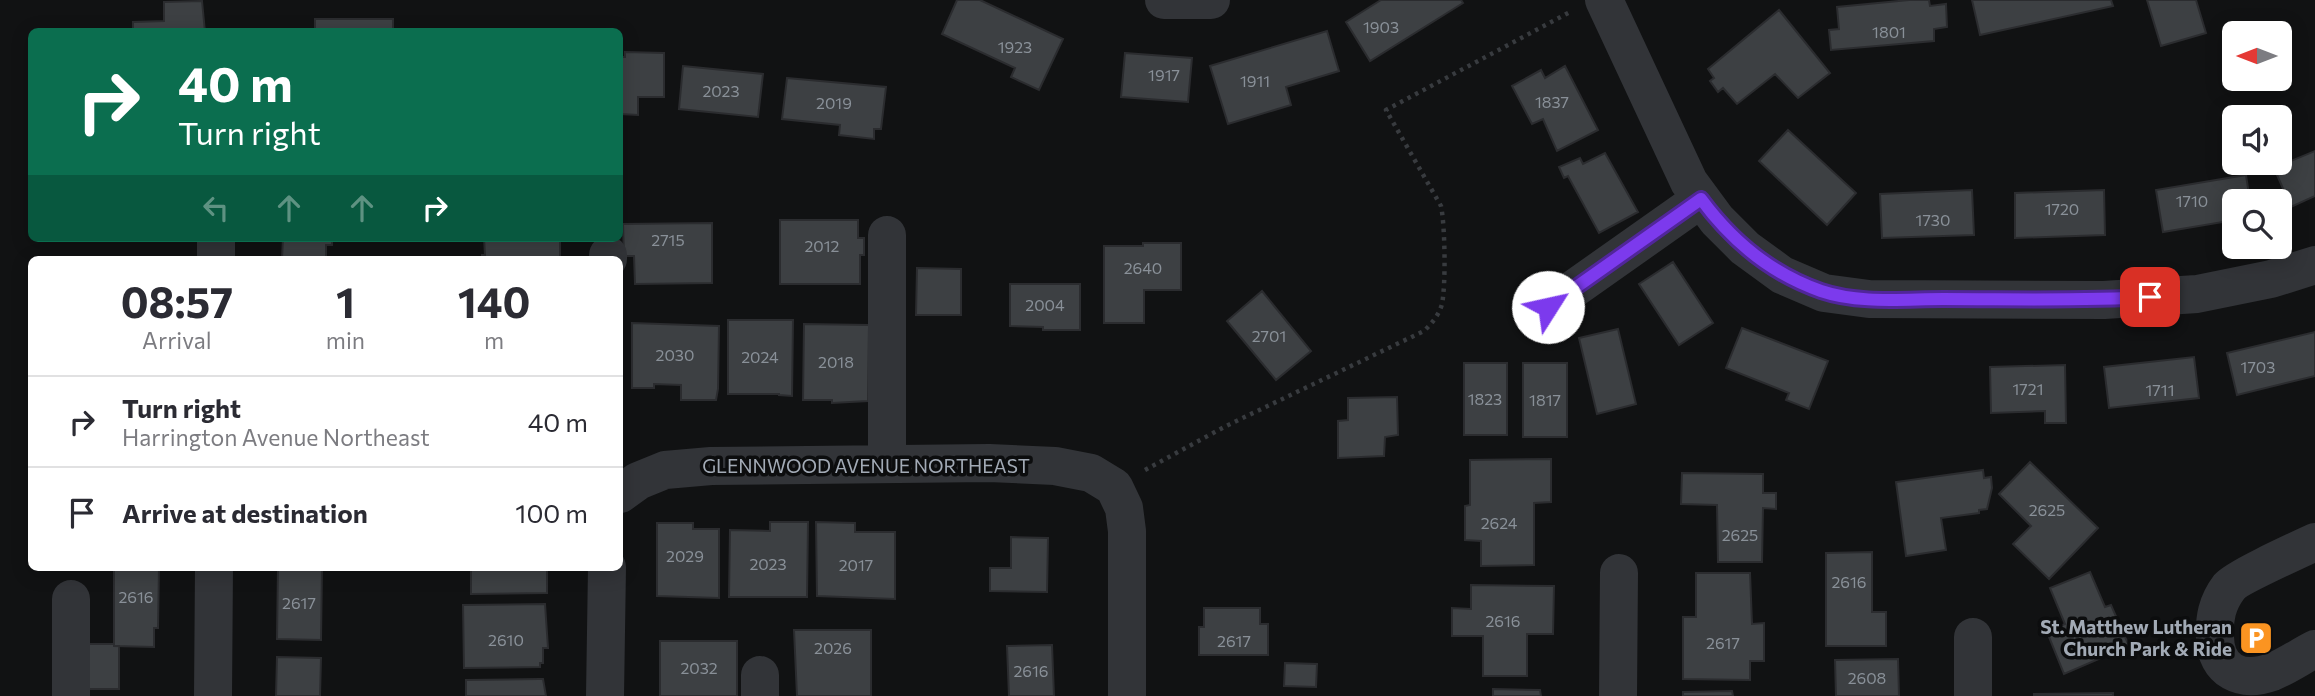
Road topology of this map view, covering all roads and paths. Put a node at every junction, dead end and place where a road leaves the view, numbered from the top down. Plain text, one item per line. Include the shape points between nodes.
1 (1164, 0) edge
2 (1212, 0) edge
3 (1603, 3) edge
4 (1701, 199) junction
5 (887, 234) dead end
6 (2315, 265) edge
7 (1548, 307) dead end
8 (887, 464) junction
9 (1114, 487) junction
10 (623, 492) edge
11 (2315, 542) edge
12 (214, 571) edge
13 (607, 571) edge
14 (1619, 573) dead end
15 (71, 599) dead end
16 (1973, 637) dead end
17 (2315, 649) edge
18 (71, 696) edge
19 (213, 696) edge
20 (605, 696) edge
21 (1127, 696) edge
22 (1618, 696) edge
23 (1973, 696) edge

1 - 2 street
3 - 4 street
3 - 9 path via 1386,110 1441,206 1442,303 1435,321 1424,331 1226,426
4 - 6 street via 1745,248 1782,275 1824,292 1868,299 2104,300 2196,294
4 - 7 street
5 - 8 street
8 - 9 street, GLENNWOOD AVENUE NORTHEAST via 1055,466 1091,473
8 - 10 street, GLENNWOOD AVENUE NORTHEAST via 664,470
9 - 21 street via 1128,531
11 - 17 street via 2231,584 2217,608 2215,622 2216,653 2226,669 2244,675 2269,673
12 - 19 street
13 - 20 street
14 - 22 street
15 - 18 street
16 - 23 street

